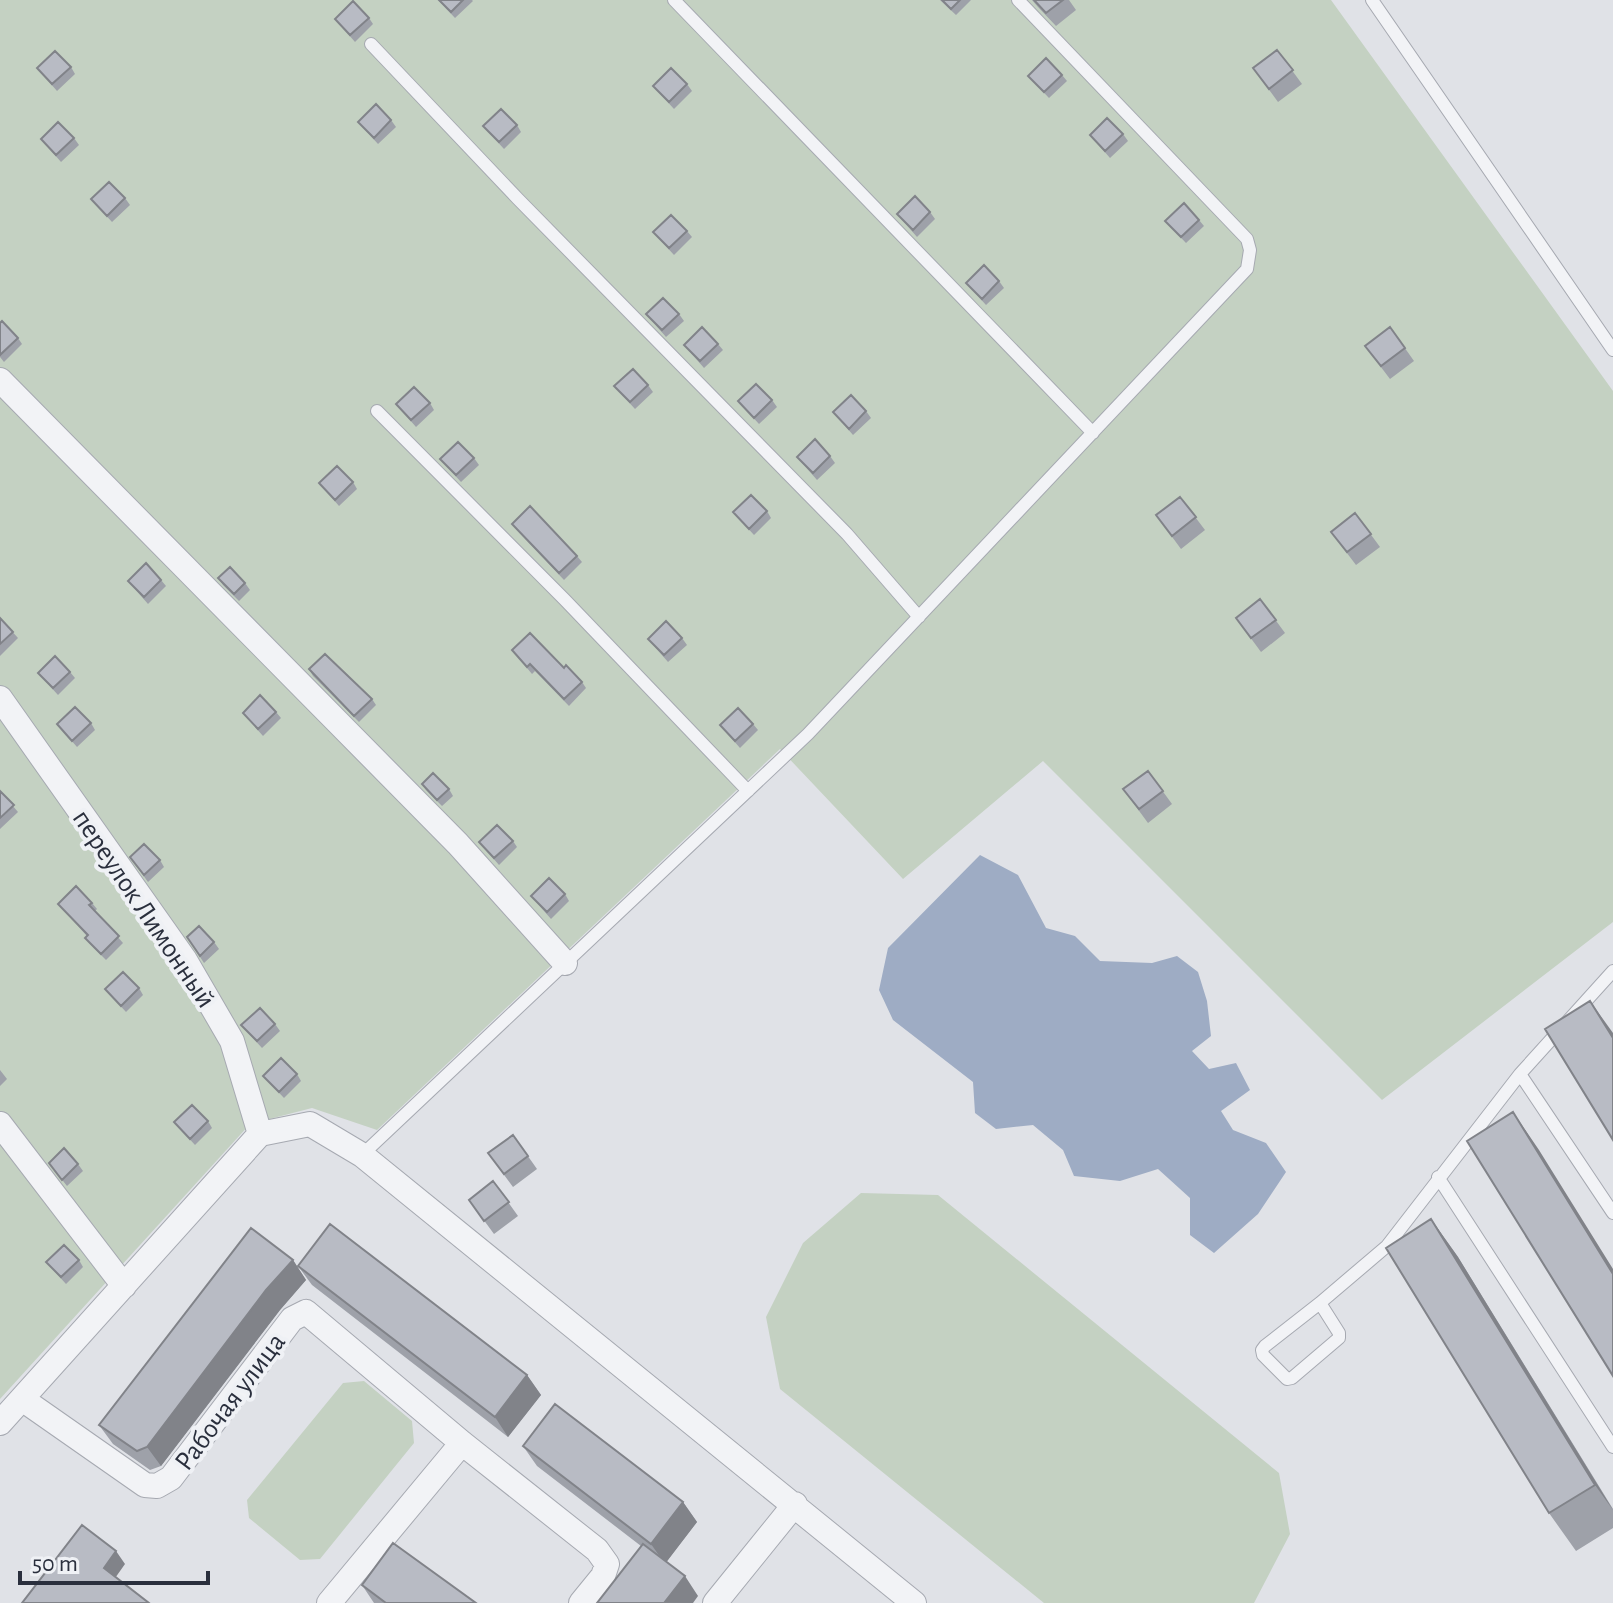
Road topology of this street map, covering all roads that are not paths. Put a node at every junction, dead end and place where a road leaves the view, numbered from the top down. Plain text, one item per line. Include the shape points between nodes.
1 (674, 0) edge
2 (1018, 0) edge
3 (1372, 0) edge
4 (371, 44) dead end
5 (1613, 350) edge
6 (0, 380) edge
7 (377, 411) dead end
8 (1093, 433) junction
9 (919, 617) junction
10 (0, 698) edge
11 (748, 791) junction
12 (565, 963) junction
13 (1613, 971) edge
14 (1520, 1074) junction
15 (0, 1124) edge
16 (260, 1134) junction
17 (362, 1155) junction
18 (1438, 1177) junction
19 (1613, 1213) edge
20 (124, 1286) junction
21 (1320, 1303) junction
22 (22, 1399) junction
23 (0, 1423) edge
24 (462, 1443) junction
25 (1613, 1447) edge
26 (795, 1504) junction
27 (335, 1601) edge
28 (581, 1603) edge
29 (715, 1603) edge
30 (914, 1603) edge

1 - 8 lane
2 - 8 lane via 1247,239 1250,250 1241,276
3 - 5 lane
4 - 9 lane via 847,534
6 - 12 street via 458,844
7 - 11 lane
8 - 9 lane
9 - 11 lane
10 - 16 street, переулок Лимонный via 185,960 232,1041
11 - 12 lane
12 - 17 lane
13 - 14 lane
14 - 18 lane
14 - 19 lane
15 - 20 street
16 - 17 street via 310,1124
16 - 20 street
17 - 26 street
18 - 21 lane via 1387,1246
18 - 25 lane
20 - 22 street
21 - 21 lane via 1339,1338 1287,1379 1262,1350
22 - 23 street
22 - 24 street, Рабочая улица via 145,1485 157,1486 171,1478 292,1319 306,1312
24 - 27 street
24 - 28 street, Рабочая улица via 597,1550 607,1564
26 - 29 street
26 - 30 street

